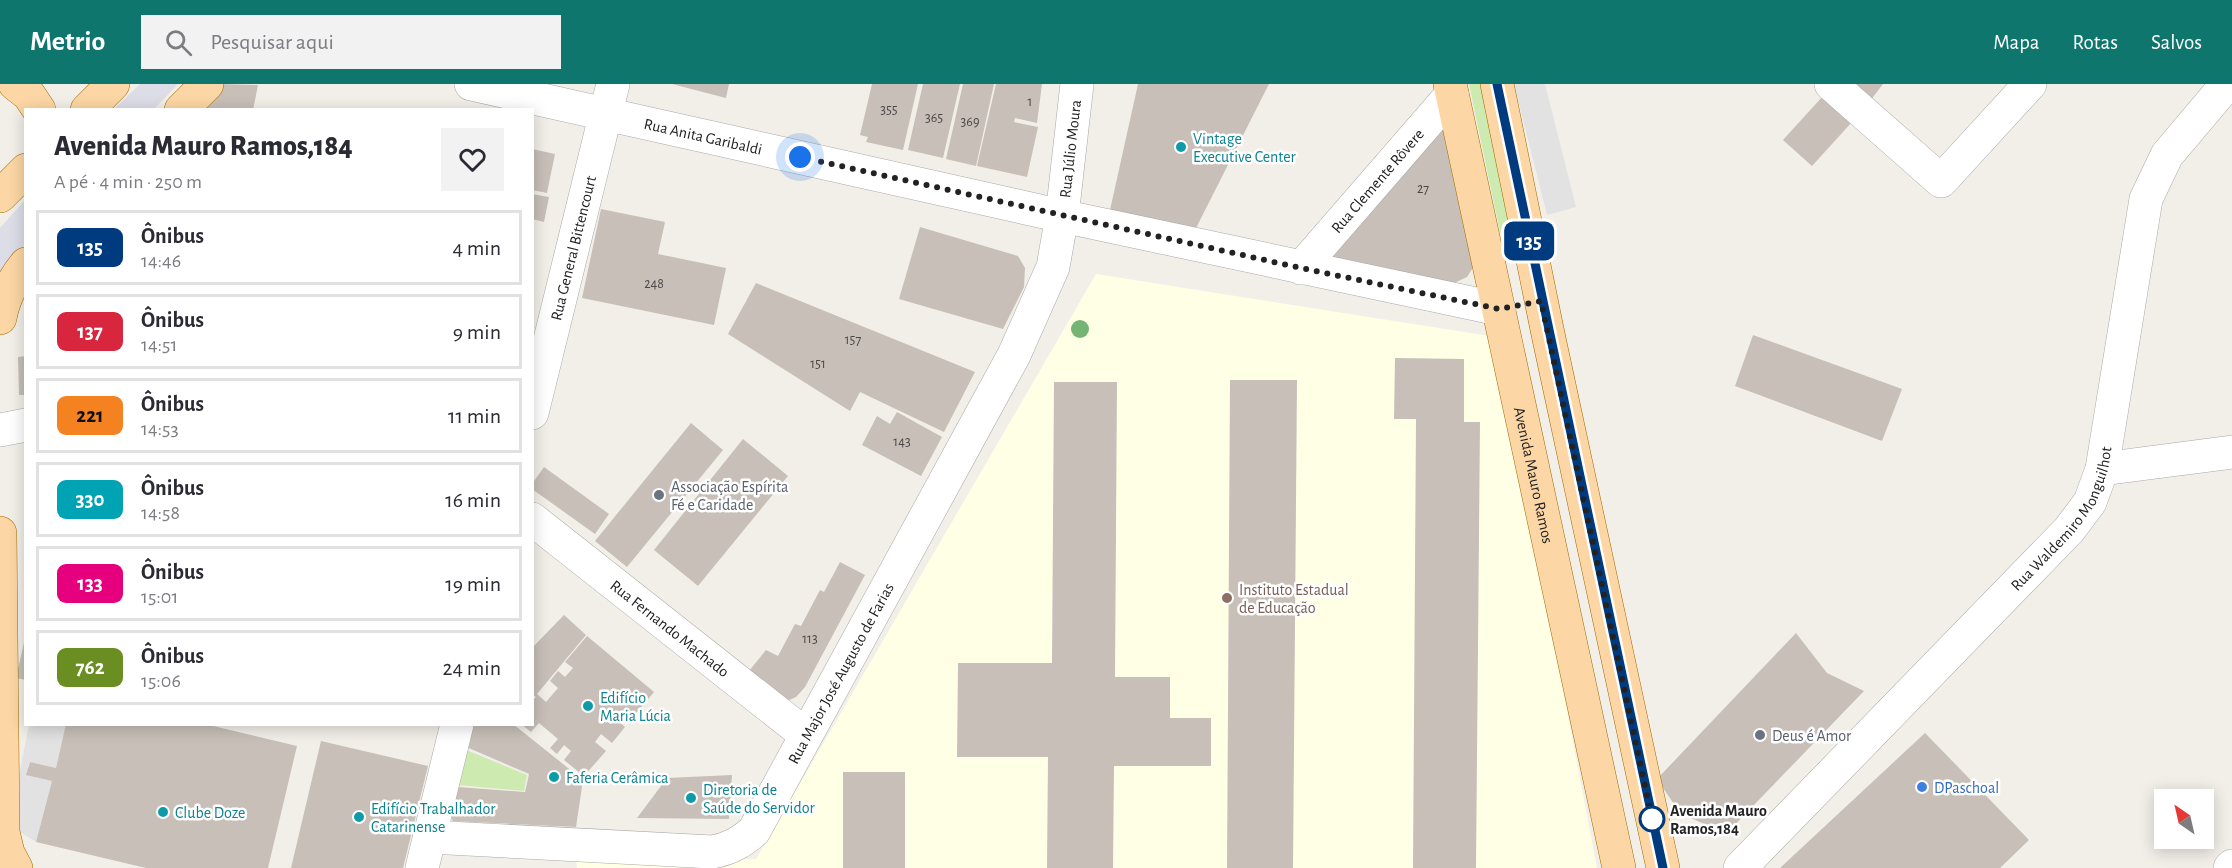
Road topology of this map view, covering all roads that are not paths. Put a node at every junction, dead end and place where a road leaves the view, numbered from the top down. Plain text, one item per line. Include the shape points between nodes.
1 (15, 84) edge
2 (113, 84) edge
3 (207, 84) edge
4 (471, 84) edge
5 (1077, 84) edge
6 (1497, 84) edge
7 (1831, 84) edge
8 (2030, 84) edge
9 (2227, 84) edge
10 (1451, 89) edge
11 (609, 98) edge
12 (38, 108) edge
13 (89, 108) edge
14 (183, 108) edge
15 (24, 172) edge
16 (0, 196) edge
17 (1062, 216) junction
18 (24, 266) edge
19 (1301, 268) junction
20 (1541, 301) junction
21 (1499, 309) junction
22 (0, 318) edge
23 (534, 405) edge
24 (24, 425) edge
25 (0, 430) edge
26 (2232, 452) edge
27 (2102, 470) junction
28 (534, 521) edge
29 (0, 533) edge
30 (457, 726) edge
31 (806, 735) junction
32 (430, 837) junction
33 (16, 868) edge
34 (422, 868) edge
35 (1619, 868) edge
36 (1663, 868) edge
37 (1740, 868) edge

1 - 12 main road
2 - 13 main road
3 - 14 main road
4 - 11 street, Rua Anita Garibaldi
5 - 17 street, Rua Júlio Moura
6 - 20 main road
7 - 8 street via 1941,181
9 - 27 street, Rua Waldemiro Monguilhot via 2168,155 2146,199
10 - 19 street, Rua Clemente Rôvere
10 - 21 main road, Avenida Mauro Ramos
11 - 17 street, Rua Anita Garibaldi
11 - 23 street, Rua General Bittencourt
15 - 16 main road
17 - 19 street, Rua Anita Garibaldi
17 - 31 street, Rua Major José Augusto de Farias via 1053,267 1014,355
18 - 22 main road via 2,304
19 - 21 street, Rua Anita Garibaldi
20 - 21 main road
20 - 36 main road
21 - 35 main road, Avenida Mauro Ramos
24 - 25 street
26 - 27 street
27 - 37 street, Rua Waldemiro Monguilhot via 2090,502 2070,530
28 - 31 street, Rua Fernando Machado
29 - 33 main road via 3,832
30 - 32 street
31 - 32 street, Rua Major José Augusto de Farias via 754,831 726,849 712,852
32 - 34 street

